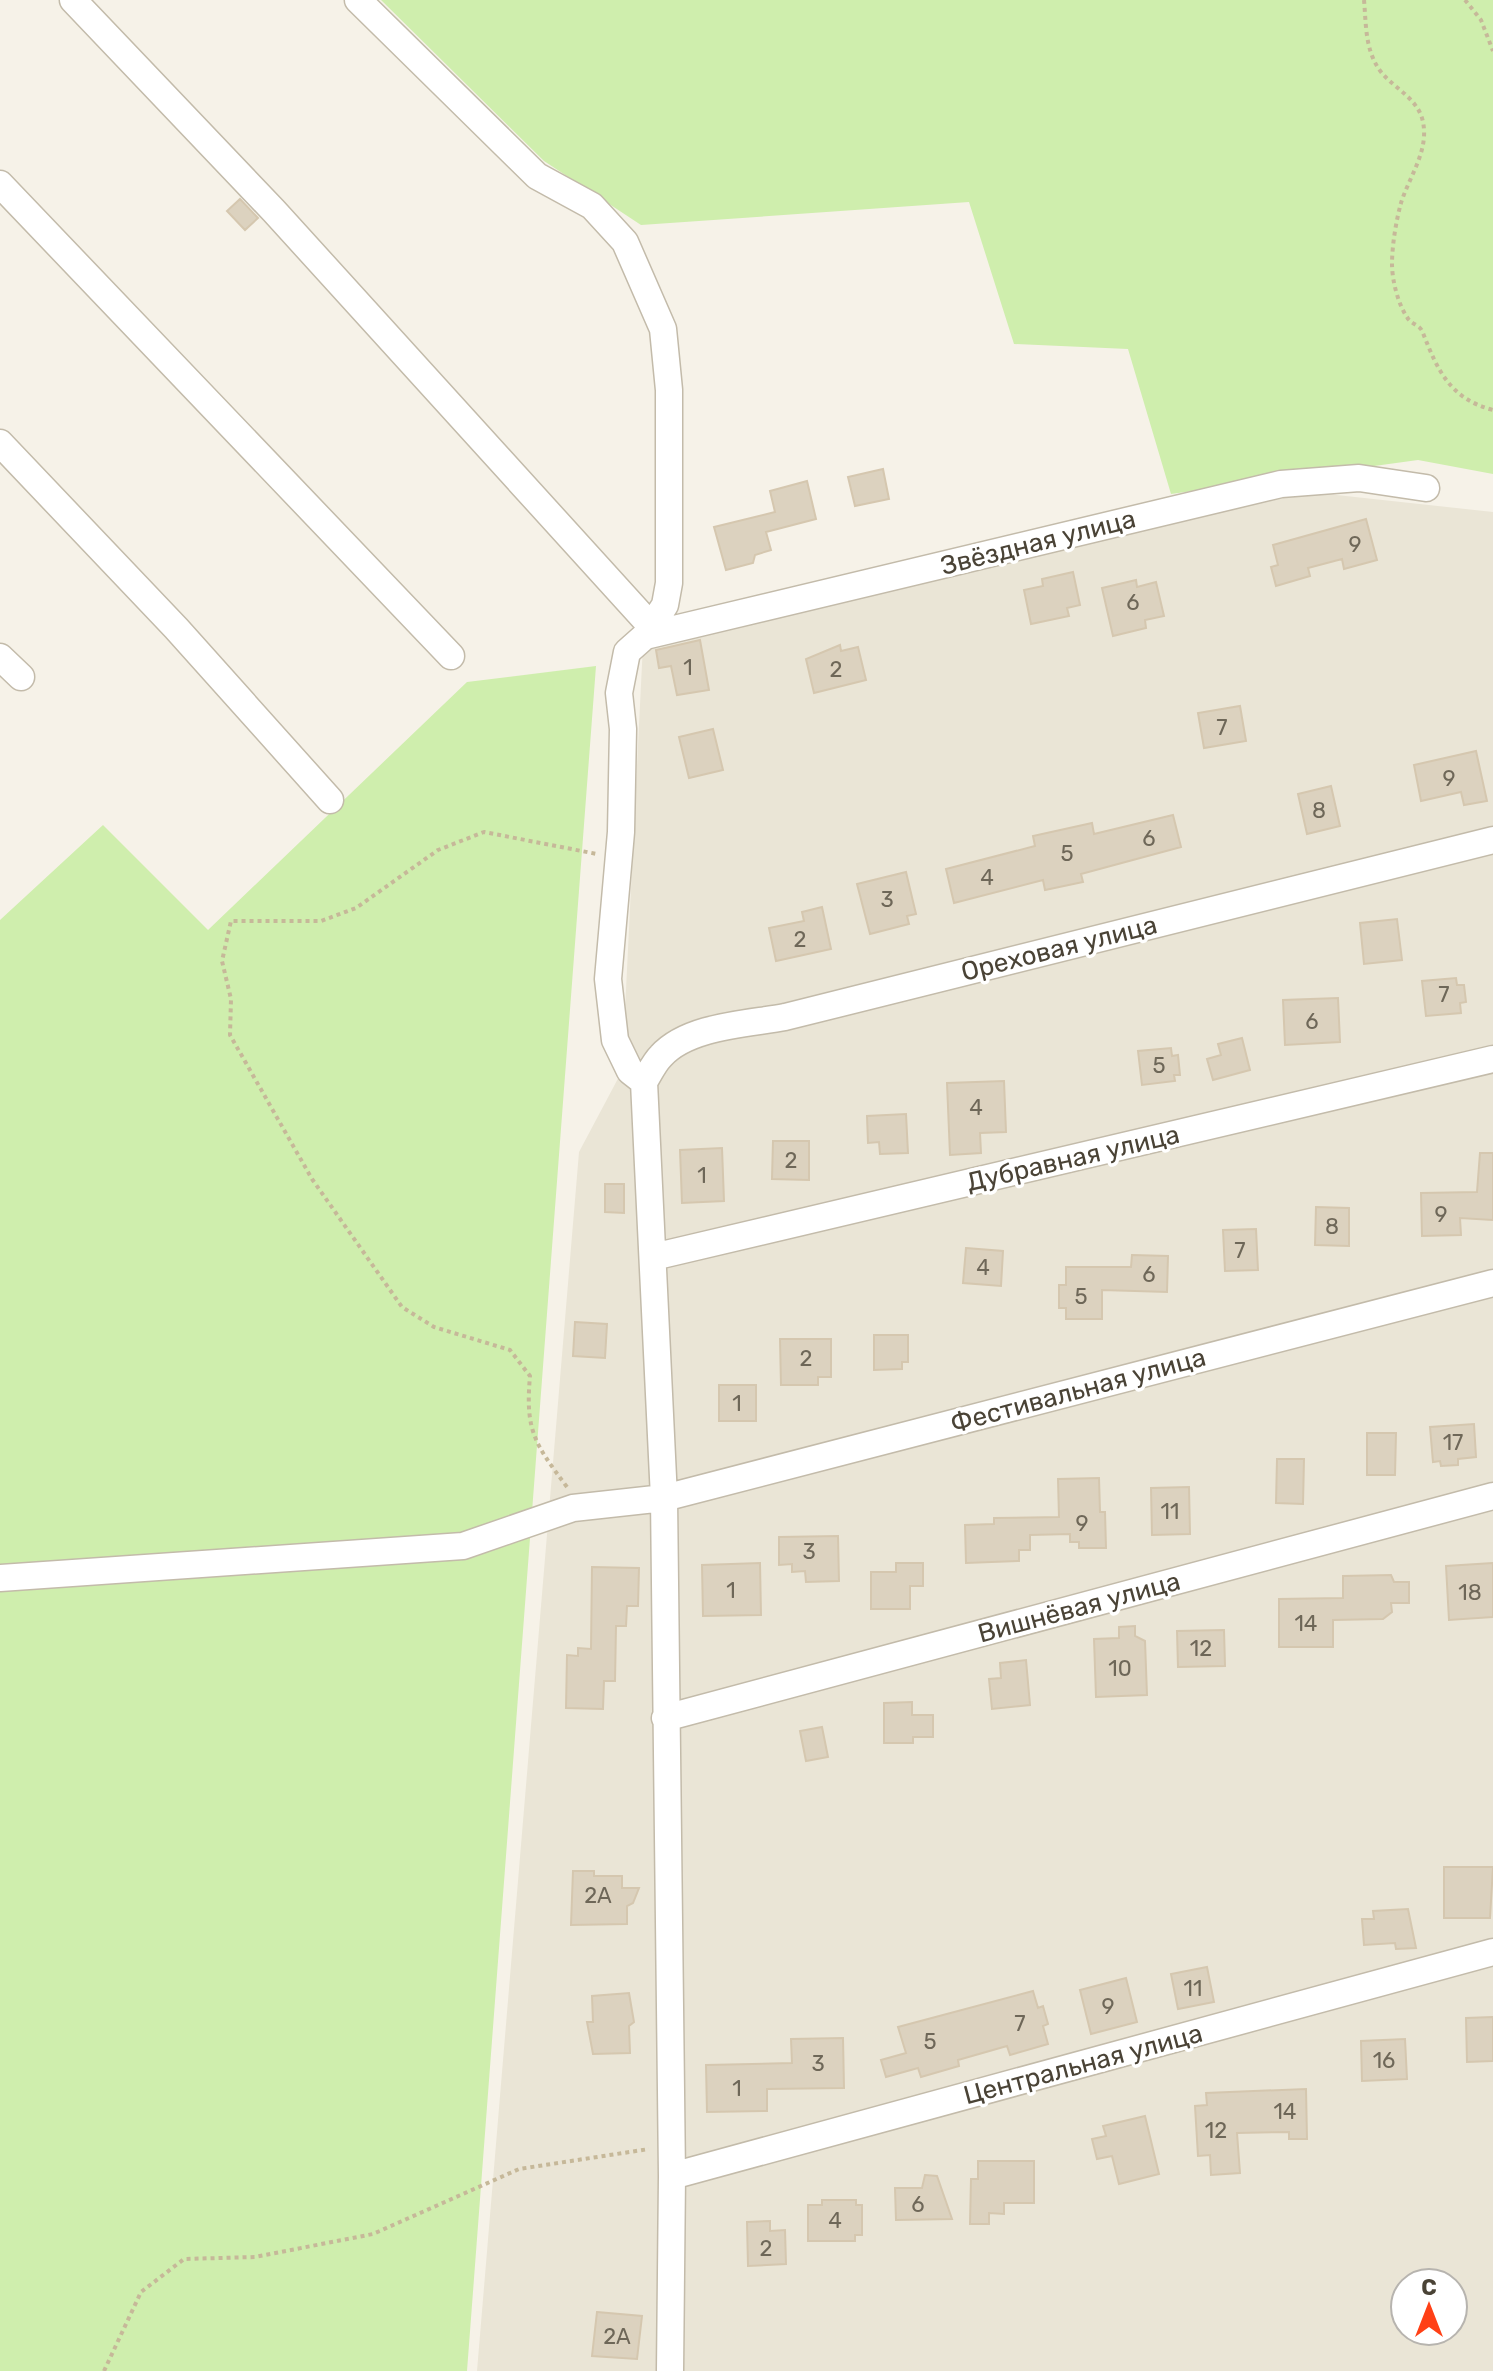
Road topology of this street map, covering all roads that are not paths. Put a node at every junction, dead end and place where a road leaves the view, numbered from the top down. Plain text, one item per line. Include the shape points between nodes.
1 (73, 0) edge
2 (358, 0) edge
3 (0, 184) edge
4 (0, 443) edge
5 (1426, 488) dead end
6 (650, 632) junction
7 (451, 656) dead end
8 (0, 657) edge
9 (21, 677) dead end
10 (330, 800) dead end
11 (1493, 840) edge
12 (1493, 1059) edge
13 (644, 1082) junction
14 (653, 1257) junction
15 (1493, 1283) edge
16 (1493, 1496) edge
17 (664, 1498) junction
18 (0, 1578) edge
19 (665, 1718) junction
20 (1493, 1952) edge
21 (672, 2176) junction
22 (670, 2371) edge

1 - 6 street via 274,211
2 - 6 street via 537,176 592,206 625,242 663,329 669,390 669,583 665,605
3 - 7 street
4 - 10 street
5 - 6 street, Звёздная улица via 1359,478 1281,484
6 - 13 street via 627,652 622,671 609,1006 615,1040 630,1071
8 - 9 street
11 - 13 street, Ореховая улица via 707,1032 674,1045 659,1057
12 - 14 street, Дубравная улица
13 - 14 street
14 - 17 street
15 - 17 street, Фестивальная улица
16 - 19 street, Вишнёвая улица
17 - 18 street, Фестивальная улица via 573,1508 463,1546
17 - 19 street
19 - 21 street
20 - 21 street, Центральная улица
21 - 22 street

